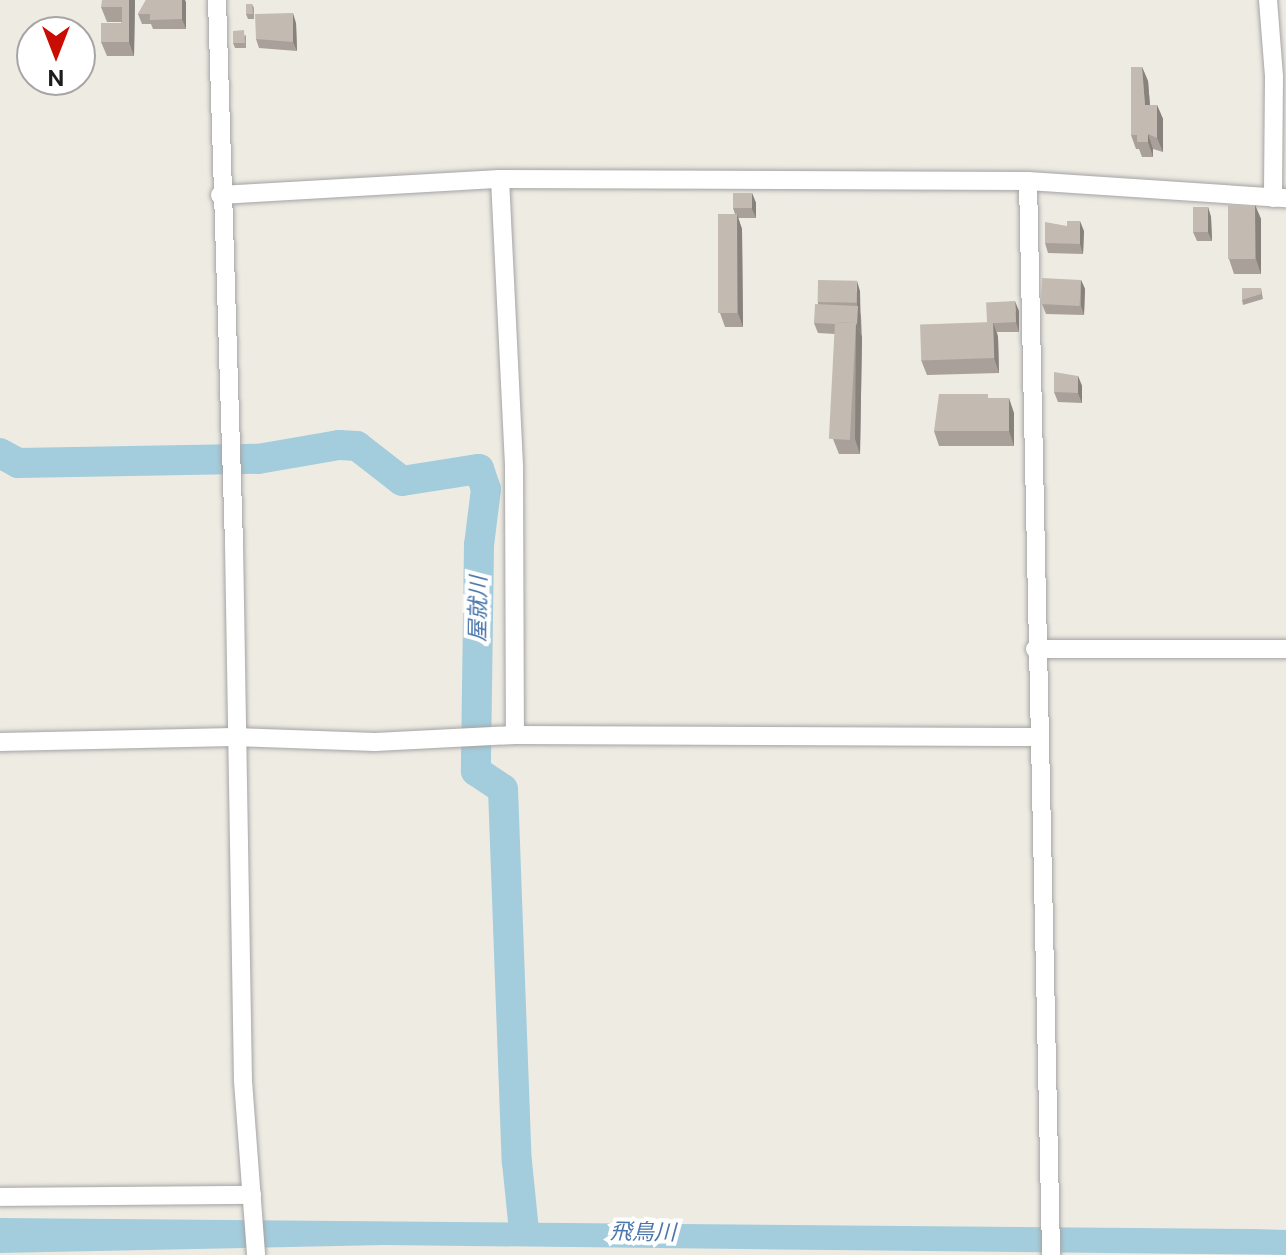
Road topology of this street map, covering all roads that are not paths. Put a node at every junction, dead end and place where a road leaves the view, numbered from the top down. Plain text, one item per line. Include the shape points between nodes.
1 (217, 0) edge
2 (1268, 0) edge
3 (500, 179) junction
4 (1028, 181) junction
5 (220, 195) junction
6 (1280, 198) edge
7 (1035, 649) junction
8 (1282, 649) edge
9 (515, 735) junction
10 (234, 737) junction
11 (1040, 737) junction
12 (0, 742) edge
13 (0, 1197) edge
14 (252, 1198) junction
15 (256, 1255) edge
16 (1051, 1255) edge

1 - 5 street
2 - 6 street
3 - 4 street
3 - 5 street
3 - 9 street via 514,468
4 - 6 street
4 - 7 street
5 - 10 street
7 - 8 street
7 - 11 street
9 - 10 street via 467,740
9 - 11 street
10 - 12 street
10 - 14 street via 243,1081
11 - 16 street
13 - 14 street
14 - 15 street

